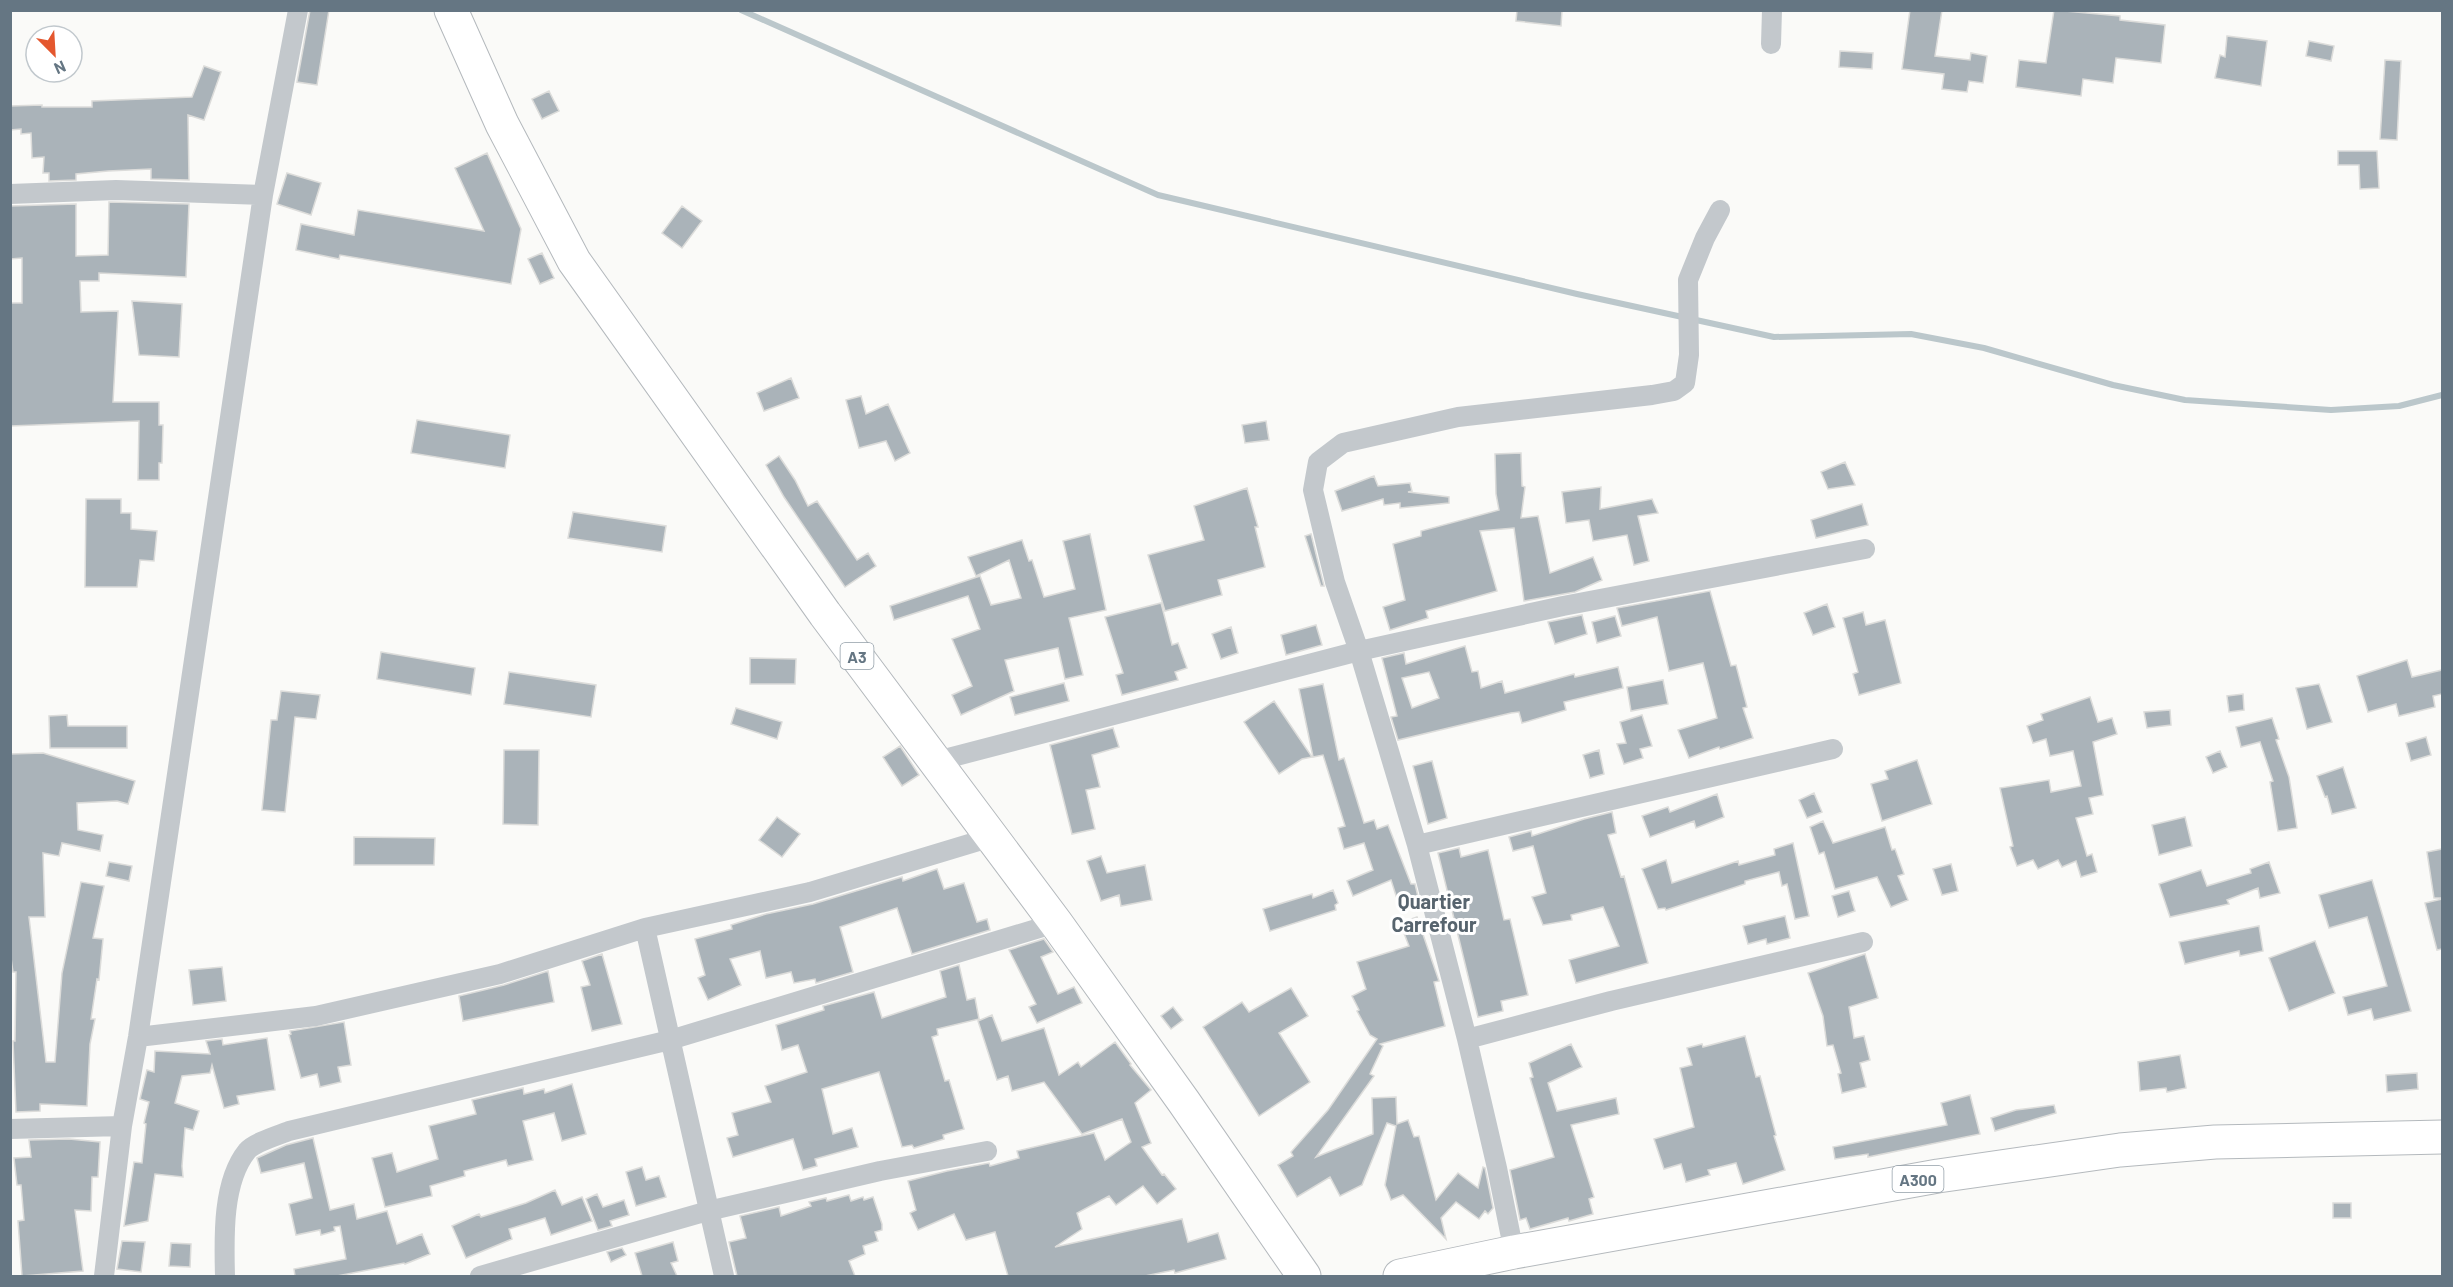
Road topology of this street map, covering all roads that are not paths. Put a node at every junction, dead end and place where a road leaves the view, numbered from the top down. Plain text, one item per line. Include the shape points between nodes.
1 (298, 10) edge
2 (451, 10) edge
3 (1772, 10) edge
4 (1771, 44) dead end
5 (10, 194) edge
6 (263, 195) junction
7 (1720, 210) dead end
8 (1865, 549) dead end
9 (1359, 651) junction
10 (1833, 749) dead end
11 (937, 761) junction
12 (992, 837) junction
13 (1417, 845) junction
14 (1056, 923) junction
15 (645, 928) junction
16 (1863, 942) dead end
17 (138, 1037) junction
18 (1467, 1039) junction
19 (669, 1040) junction
20 (122, 1126) junction
21 (10, 1130) edge
22 (2442, 1137) edge
23 (987, 1151) dead end
24 (708, 1211) junction
25 (1514, 1252) junction
26 (104, 1276) edge
27 (225, 1276) edge
28 (480, 1276) edge
29 (724, 1276) edge
30 (1304, 1276) edge
31 (1400, 1276) edge

1 - 6 street
2 - 11 highway, A3 via 502,124 574,261 798,577
3 - 4 street
5 - 6 street via 116,190
6 - 17 street
7 - 9 street via 1688,280 1689,355 1685,383 1674,391 1458,417 1343,443 1318,462 1313,490 1335,582
8 - 9 street via 1563,606
9 - 11 street
9 - 13 street
10 - 13 street
11 - 12 highway, A3
12 - 14 highway, A3
12 - 15 street via 810,892
13 - 18 street
14 - 19 street
14 - 30 highway, A3
15 - 17 street via 500,974 316,1016
15 - 19 street
16 - 18 street
17 - 20 street
18 - 25 street
19 - 24 street
19 - 27 street via 289,1131 248,1149 232,1179 224,1234
20 - 21 street
20 - 26 street
22 - 25 highway, A300 via 2214,1142 2120,1150 1938,1176
23 - 24 street
24 - 28 street
24 - 29 street
25 - 31 highway, A300

